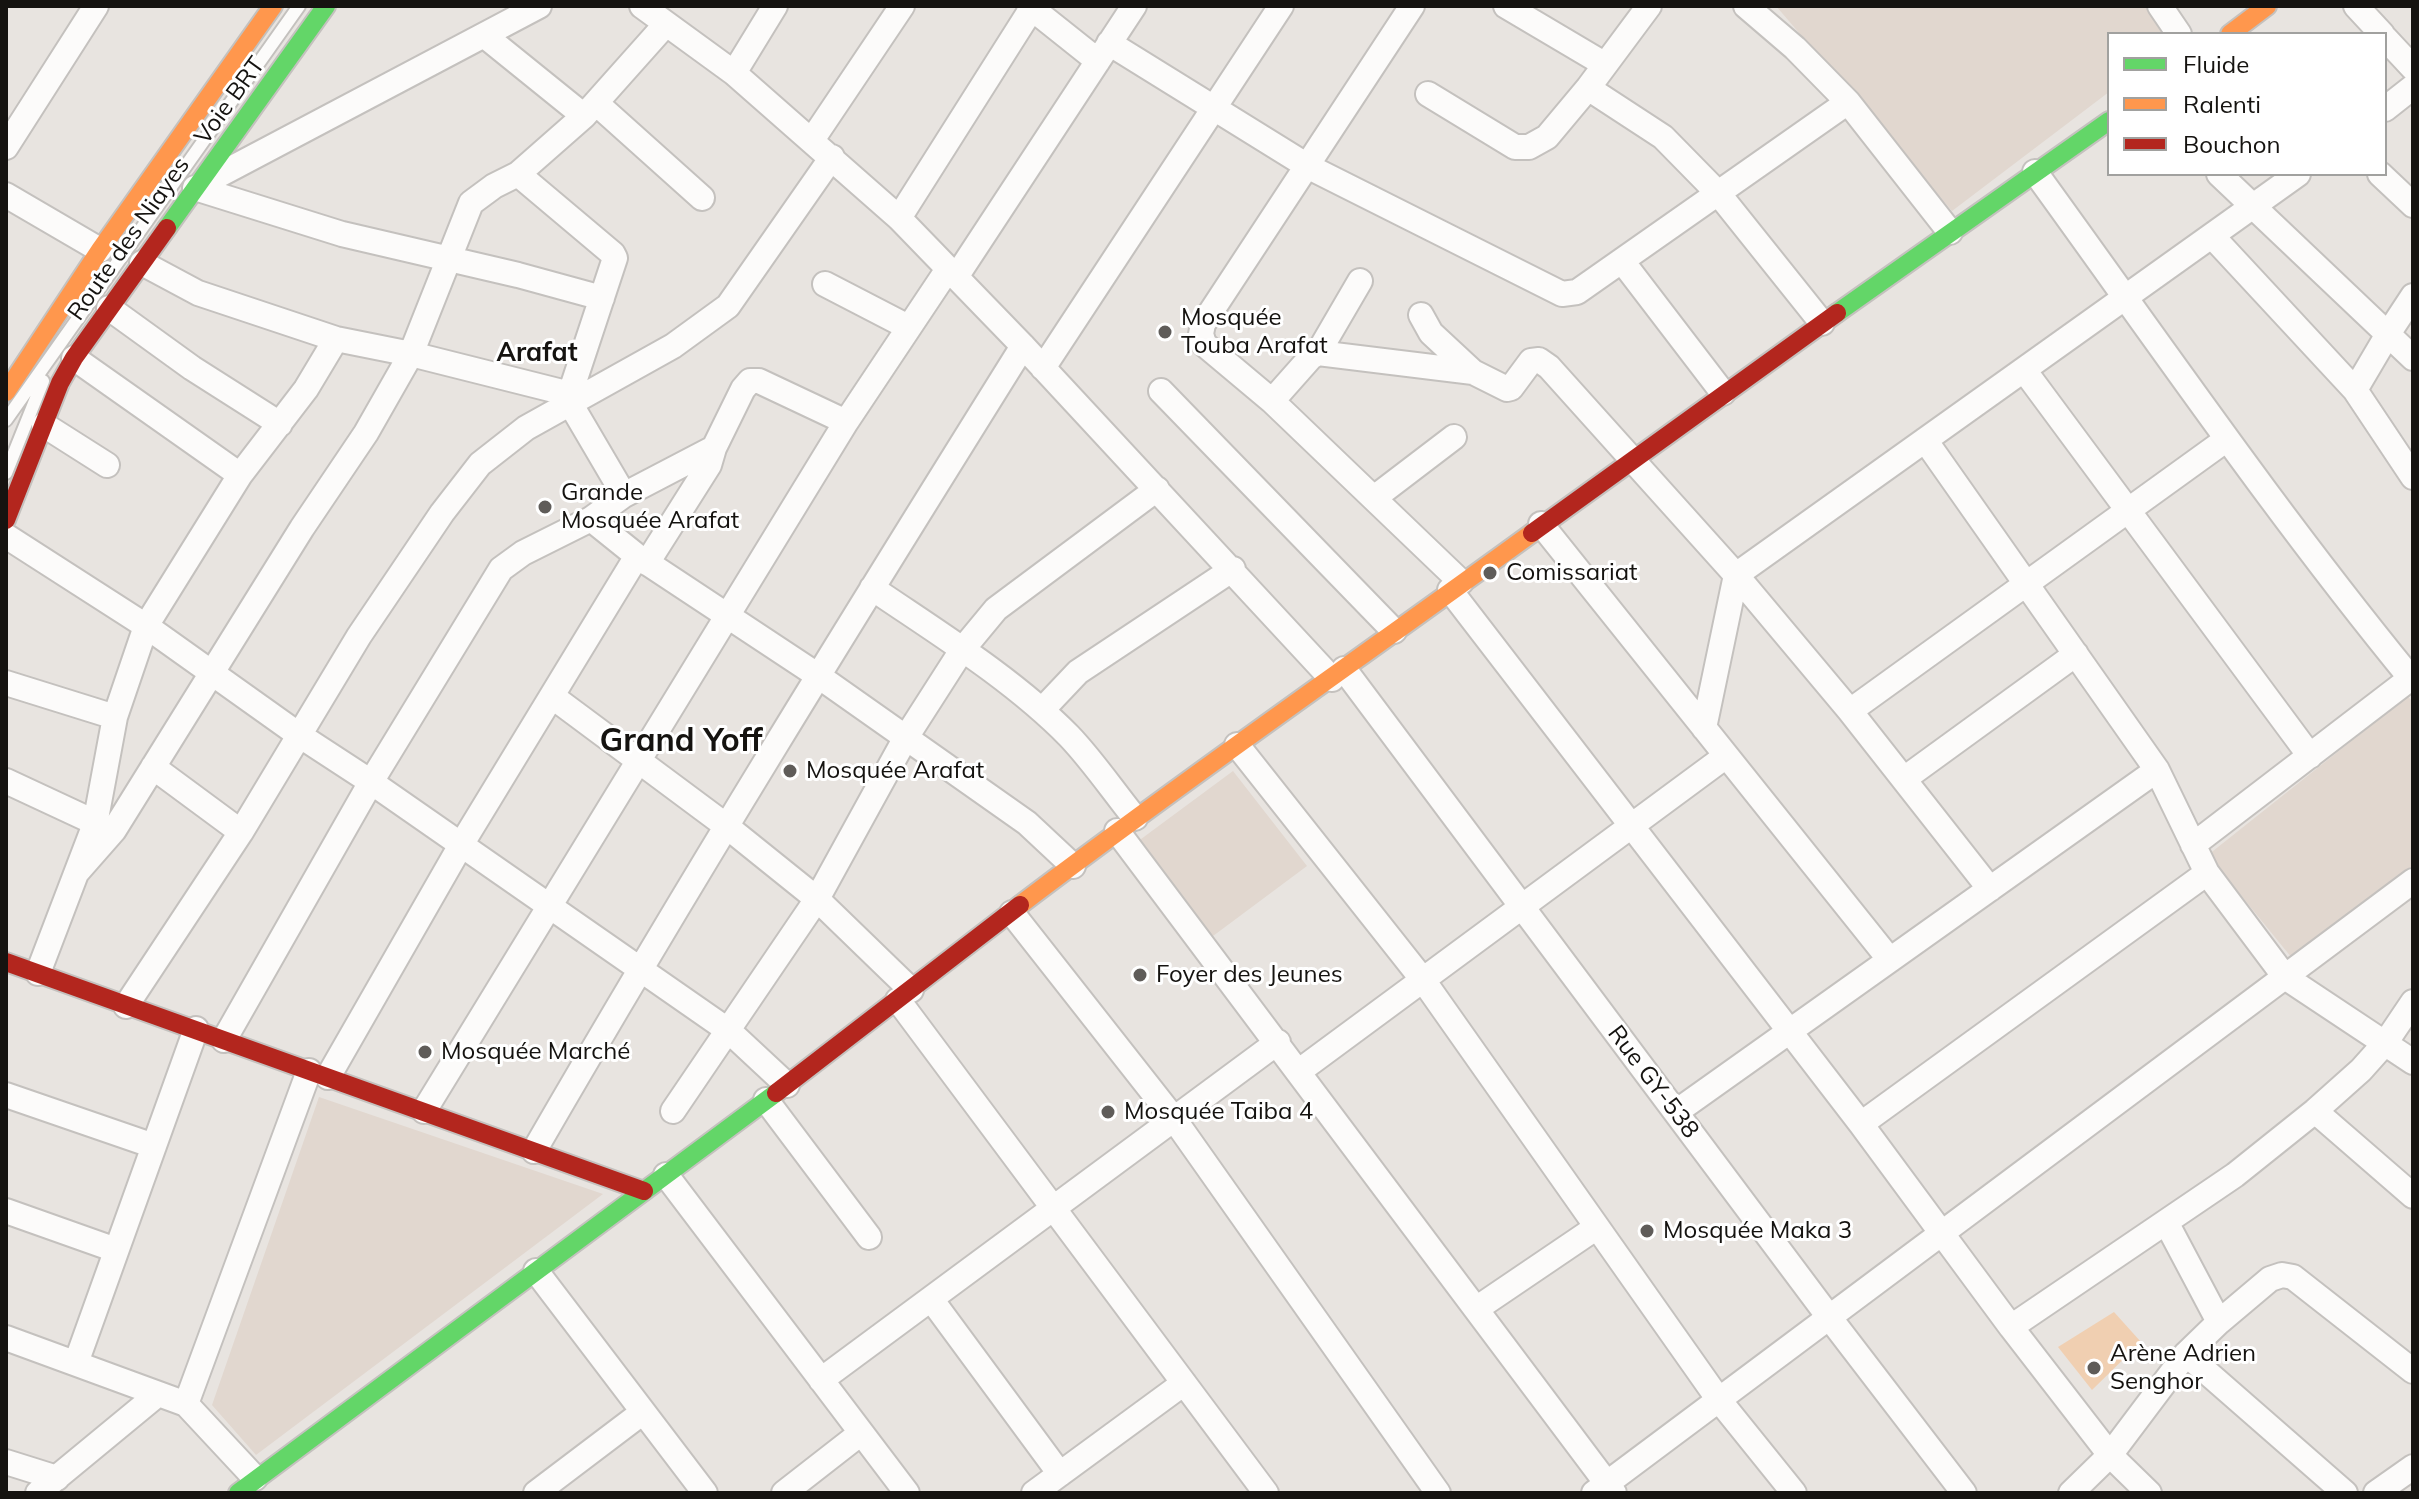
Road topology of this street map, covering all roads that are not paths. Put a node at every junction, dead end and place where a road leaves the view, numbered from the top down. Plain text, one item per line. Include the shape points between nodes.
1 (65, 6) edge
2 (273, 6) edge
3 (299, 6) edge
4 (326, 6) edge
5 (539, 6) edge
6 (642, 6) edge
7 (775, 6) edge
8 (902, 6) edge
9 (1134, 6) edge
10 (1281, 6) edge
11 (1412, 6) edge
12 (1506, 6) edge
13 (1649, 6) edge
14 (1746, 6) edge
15 (2160, 6) edge
16 (2267, 6) edge
17 (2356, 6) edge
18 (1030, 7) edge
19 (90, 14) edge
20 (666, 24) junction
21 (2178, 32) edge
22 (2233, 32) edge
23 (2379, 32) edge
24 (485, 36) junction
25 (2387, 40) edge
26 (1104, 52) junction
27 (1604, 64) junction
28 (2413, 68) edge
29 (734, 73) junction
30 (2413, 87) edge
31 (1588, 88) junction
32 (1428, 94) dead end
33 (1848, 102) junction
34 (2387, 107) edge
35 (1214, 108) junction
36 (590, 110) junction
37 (2107, 122) edge
38 (812, 140) junction
39 (6, 147) edge
40 (832, 157) junction
41 (1309, 167) junction
42 (2035, 172) junction
43 (518, 174) junction
44 (2221, 176) edge
45 (2295, 176) edge
46 (2382, 176) edge
47 (195, 188) junction
48 (1718, 193) junction
49 (6, 195) edge
50 (702, 198) dead end
51 (2413, 205) edge
52 (2252, 207) junction
53 (899, 218) junction
54 (1950, 232) junction
55 (2212, 236) junction
56 (100, 250) junction
57 (446, 260) junction
58 (1622, 261) junction
59 (142, 263) junction
60 (952, 273) junction
61 (1360, 281) dead end
62 (825, 284) dead end
63 (2413, 296) edge
64 (2126, 297) junction
65 (602, 298) junction
66 (109, 308) junction
67 (1421, 315) dead end
68 (1822, 323) junction
69 (908, 327) junction
70 (2388, 334) junction
71 (336, 339) junction
72 (1023, 346) junction
73 (1318, 353) junction
74 (411, 354) junction
75 (64, 357) junction
76 (2413, 358) edge
77 (1043, 368) junction
78 (2024, 370) junction
79 (1473, 372) junction
80 (2355, 390) junction
81 (1161, 391) dead end
82 (6, 392) edge
83 (1723, 393) junction
84 (570, 398) junction
85 (1272, 401) junction
86 (6, 420) edge
87 (846, 422) junction
88 (280, 424) junction
89 (44, 425) junction
90 (1454, 437) dead end
91 (2227, 439) junction
92 (1925, 440) junction
93 (714, 448) junction
94 (1631, 460) junction
95 (107, 465) dead end
96 (6, 473) edge
97 (240, 475) junction
98 (2413, 477) edge
99 (1157, 489) junction
100 (624, 495) junction
101 (1374, 498) junction
102 (2130, 511) junction
103 (591, 519) junction
104 (6, 520) edge
105 (1541, 524) junction
106 (6, 536) edge
107 (642, 560) junction
108 (1233, 569) junction
109 (1736, 575) junction
110 (2028, 585) junction
111 (1456, 586) junction
112 (872, 588) junction
113 (727, 616) junction
114 (146, 626) junction
115 (1394, 631) junction
116 (962, 650) junction
117 (2076, 654) junction
118 (211, 673) junction
119 (1338, 674) junction
120 (817, 675) junction
121 (2412, 679) edge
122 (6, 683) edge
123 (553, 697) junction
124 (1042, 710) junction
125 (1850, 711) junction
126 (115, 717) junction
127 (1704, 728) junction
128 (299, 735) junction
129 (905, 739) junction
130 (1237, 745) junction
131 (1726, 756) junction
132 (2310, 756) junction
133 (638, 762) junction
134 (153, 767) junction
135 (2157, 770) junction
136 (1904, 779) junction
137 (6, 781) edge
138 (371, 782) junction
139 (1126, 824) junction
140 (725, 825) junction
141 (1631, 826) junction
142 (104, 827) junction
143 (241, 832) junction
144 (461, 845) junction
145 (2193, 845) junction
146 (1073, 866) junction
147 (2207, 873) junction
148 (2413, 881) edge
149 (1990, 889) junction
150 (817, 899) junction
151 (1523, 906) junction
152 (551, 907) junction
153 (1012, 913) junction
154 (1890, 960) junction
155 (6, 962) edge
156 (639, 968) junction
157 (38, 973) junction
158 (2285, 977) junction
159 (1423, 980) junction
160 (905, 995) junction
161 (2413, 1002) edge
162 (126, 1006) junction
163 (196, 1029) junction
164 (729, 1031) junction
165 (1790, 1031) junction
166 (224, 1040) junction
167 (1278, 1042) junction
168 (2386, 1042) junction
169 (2413, 1062) edge
170 (1298, 1072) junction
171 (318, 1074) junction
172 (787, 1085) junction
173 (6, 1095) edge
174 (766, 1100) junction
175 (424, 1111) junction
176 (673, 1111) dead end
177 (2315, 1111) junction
178 (1676, 1112) junction
179 (1174, 1119) junction
180 (1861, 1124) junction
181 (154, 1146) junction
182 (534, 1151) junction
183 (666, 1175) junction
184 (644, 1191) junction
185 (2413, 1196) edge
186 (1055, 1207) junction
187 (6, 1211) edge
188 (2166, 1222) junction
189 (1597, 1227) junction
190 (1940, 1234) junction
191 (869, 1237) dead end
192 (116, 1250) junction
193 (536, 1271) junction
194 (931, 1299) junction
195 (1476, 1309) junction
196 (1829, 1317) junction
197 (2219, 1322) junction
198 (2011, 1327) junction
199 (6, 1338) edge
200 (2186, 1354) junction
201 (76, 1363) junction
202 (2413, 1371) edge
203 (821, 1380) junction
204 (1184, 1383) junction
205 (158, 1394) junction
206 (1719, 1400) junction
207 (186, 1404) junction
208 (643, 1412) junction
209 (861, 1433) junction
210 (2110, 1455) junction
211 (6, 1462) edge
212 (2413, 1467) edge
213 (1060, 1474) junction
214 (48, 1486) edge
215 (246, 1486) edge
216 (1605, 1490) edge
217 (1263, 1492) edge
218 (536, 1493) edge
219 (705, 1493) edge
220 (784, 1493) edge
221 (907, 1493) edge
222 (1034, 1493) edge
223 (1438, 1493) edge
224 (1794, 1493) edge
225 (1964, 1493) edge
226 (2071, 1493) edge
227 (2149, 1493) edge
228 (2345, 1493) edge
229 (2376, 1493) edge

1 - 19 street
2 - 56 street, Route des Niayes
3 - 75 lane, Voie BRT via 142,225
4 - 47 street, Route des Niayes
5 - 24 street
6 - 20 street, Rue GY-538
7 - 29 street
8 - 38 street
9 - 26 street
10 - 35 street
11 - 41 street
12 - 27 street
13 - 27 street
14 - 33 street
15 - 21 street
16 - 22 street
17 - 23 street
18 - 26 street
18 - 53 street
19 - 39 street
20 - 29 street, Rue GY-538
20 - 36 street
24 - 36 street
24 - 47 street
25 - 28 street
26 - 35 street
26 - 60 street
27 - 31 street
29 - 38 street, Rue GY-538
30 - 34 street
31 - 32 street via 1547,137 1529,147 1515,147
31 - 48 street via 1663,137
33 - 48 street
33 - 54 street
35 - 41 street
35 - 77 street
36 - 43 street
36 - 50 street
37 - 42 street
38 - 40 street, Rue GY-538
40 - 53 street, Rue GY-538
40 - 84 street via 728,306 673,346
41 - 58 street via 1562,294 1577,292
41 - 85 street via 1201,334 1204,344
42 - 54 street
42 - 64 street
43 - 57 street via 471,203
43 - 65 street via 613,254 615,263
44 - 52 street
45 - 52 street
46 - 51 street
47 - 57 street
47 - 59 street, Route des Niayes
48 - 58 street
48 - 68 street
49 - 56 street
52 - 55 street
52 - 70 street
53 - 60 street, Rue GY-538
54 - 68 street
55 - 64 street
55 - 80 street
56 - 82 street, Route des Niayes
57 - 65 street
57 - 74 street
58 - 83 street
59 - 66 street, Route des Niayes
59 - 71 street via 198,293
60 - 69 street
60 - 72 street, Rue GY-538
61 - 73 street
62 - 69 street
63 - 70 street
64 - 78 street
64 - 91 street
65 - 84 street
66 - 75 street, Route des Niayes
66 - 88 street
67 - 79 street via 1431,333
68 - 83 street
69 - 87 street
70 - 76 street
70 - 80 street
71 - 74 street
71 - 88 street
72 - 77 street, Rue GY-538
72 - 112 street
73 - 79 street
73 - 85 street
74 - 84 street
74 - 118 street
75 - 86 lane, Voie BRT
75 - 89 street, Route des Niayes
75 - 96 lane, Voie BRT
75 - 97 street
77 - 99 street, Rue GY-538
78 - 92 street
78 - 102 street
79 - 94 street via 1507,389 1531,361 1539,360
80 - 98 street
81 - 115 street
83 - 94 street
84 - 100 street
84 - 128 street via 480,464 359,636
85 - 101 street
87 - 93 street via 750,381
87 - 113 street
88 - 97 street
89 - 95 street
89 - 104 street, Route des Niayes
90 - 101 street
91 - 102 street
91 - 121 street
92 - 109 street
92 - 110 street
93 - 100 street
93 - 107 street via 709,465
94 - 105 street
94 - 109 street
97 - 114 street
99 - 108 street, Rue GY-538
99 - 116 street via 996,609
100 - 103 street
101 - 111 street
102 - 110 street
102 - 132 street
103 - 107 street
103 - 138 street via 501,569
105 - 111 street
105 - 127 street
106 - 114 street
107 - 113 street
107 - 123 street
108 - 119 street, Rue GY-538
108 - 124 street via 1078,672
109 - 125 street
109 - 127 street
110 - 117 street
110 - 125 street
111 - 115 street
111 - 141 street
112 - 116 street
112 - 120 street
113 - 120 street
113 - 133 street
114 - 118 street
114 - 126 street
115 - 119 street
116 - 124 street
116 - 129 street
117 - 135 street
117 - 136 street
118 - 128 street
118 - 134 street
119 - 130 street
119 - 151 street, Rue GY-538
120 - 129 street
120 - 140 street
121 - 132 street
122 - 126 street
123 - 133 street
123 - 144 street
124 - 139 street via 1071,738
125 - 136 street
126 - 142 street
127 - 131 street
128 - 138 street
128 - 143 street
129 - 146 street via 1027,823
129 - 150 street
130 - 139 street
130 - 159 street
131 - 141 street
131 - 154 street
132 - 145 street
133 - 140 street
133 - 152 street
134 - 142 street
134 - 143 street
135 - 145 street
135 - 149 street
136 - 149 street
137 - 142 street
138 - 144 street
138 - 166 street
139 - 146 street
139 - 167 street
140 - 150 street
140 - 156 street
141 - 151 street
141 - 165 street
142 - 157 street via 78,871
143 - 162 street
144 - 152 street
144 - 171 street
145 - 147 street
146 - 153 street
147 - 158 street
147 - 180 street
148 - 158 street
149 - 154 street
150 - 160 street
150 - 164 street
151 - 159 street
151 - 178 street, Rue GY-538
152 - 156 street
152 - 175 street
153 - 160 street
153 - 179 street
154 - 165 street
155 - 157 street
156 - 164 street
156 - 182 street
157 - 162 street
158 - 168 street
158 - 190 street
159 - 170 street
159 - 189 street
160 - 172 street
160 - 186 street
161 - 168 street
162 - 163 street
163 - 166 street
163 - 181 street
164 - 172 street
164 - 176 street
165 - 178 street
165 - 180 street
166 - 171 street
167 - 170 street
167 - 179 street
168 - 169 street
168 - 177 street
170 - 195 street
171 - 175 street
171 - 207 street
172 - 174 street
173 - 181 street
174 - 183 street
174 - 191 street
175 - 182 street
177 - 185 street
177 - 188 street
178 - 196 street, Rue GY-538
179 - 186 street
179 - 223 street
180 - 190 street
181 - 192 street
182 - 184 street
183 - 184 street
183 - 203 street
184 - 193 street
186 - 194 street
186 - 204 street
187 - 192 street
188 - 197 street
188 - 198 street
189 - 195 street
189 - 206 street
190 - 196 street
190 - 198 street
192 - 201 street
193 - 208 street
193 - 215 street
194 - 203 street
194 - 213 street
195 - 216 street
196 - 206 street
196 - 225 street, Rue GY-538
197 - 200 street
197 - 202 street via 2270,1279 2293,1277
198 - 210 street
199 - 201 street
200 - 210 street
200 - 228 street
201 - 205 street
203 - 209 street
204 - 213 street
204 - 217 street
205 - 207 street
205 - 214 street
206 - 216 street
206 - 224 street
207 - 215 street
208 - 218 street
208 - 219 street
209 - 220 street
209 - 221 street
210 - 226 street
210 - 227 street
211 - 214 street
212 - 229 street
213 - 222 street

